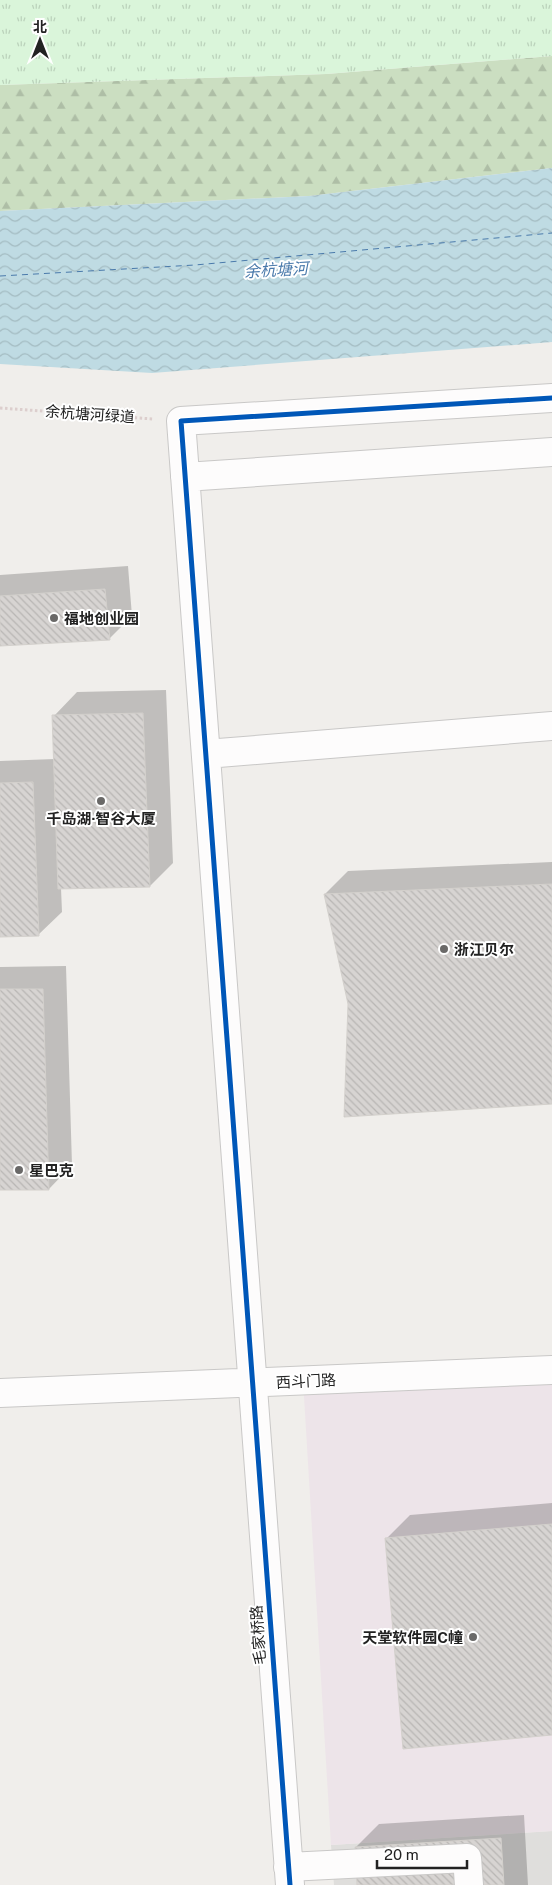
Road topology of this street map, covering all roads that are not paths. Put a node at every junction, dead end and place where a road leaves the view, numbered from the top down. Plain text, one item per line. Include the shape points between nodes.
1 (552, 398) edge
2 (552, 452) edge
3 (185, 477) junction
4 (552, 726) edge
5 (206, 754) junction
6 (552, 1370) edge
7 (254, 1384) junction
8 (0, 1393) edge
9 (289, 1876) edge
10 (469, 1885) edge

1 - 3 street, 毛家桥路 via 181,421
2 - 3 street
3 - 5 street, 毛家桥路
4 - 5 street
5 - 7 street, 毛家桥路
6 - 7 street, 西斗门路
7 - 8 street, 西斗门路
7 - 9 street, 毛家桥路
9 - 10 street via 467,1858

